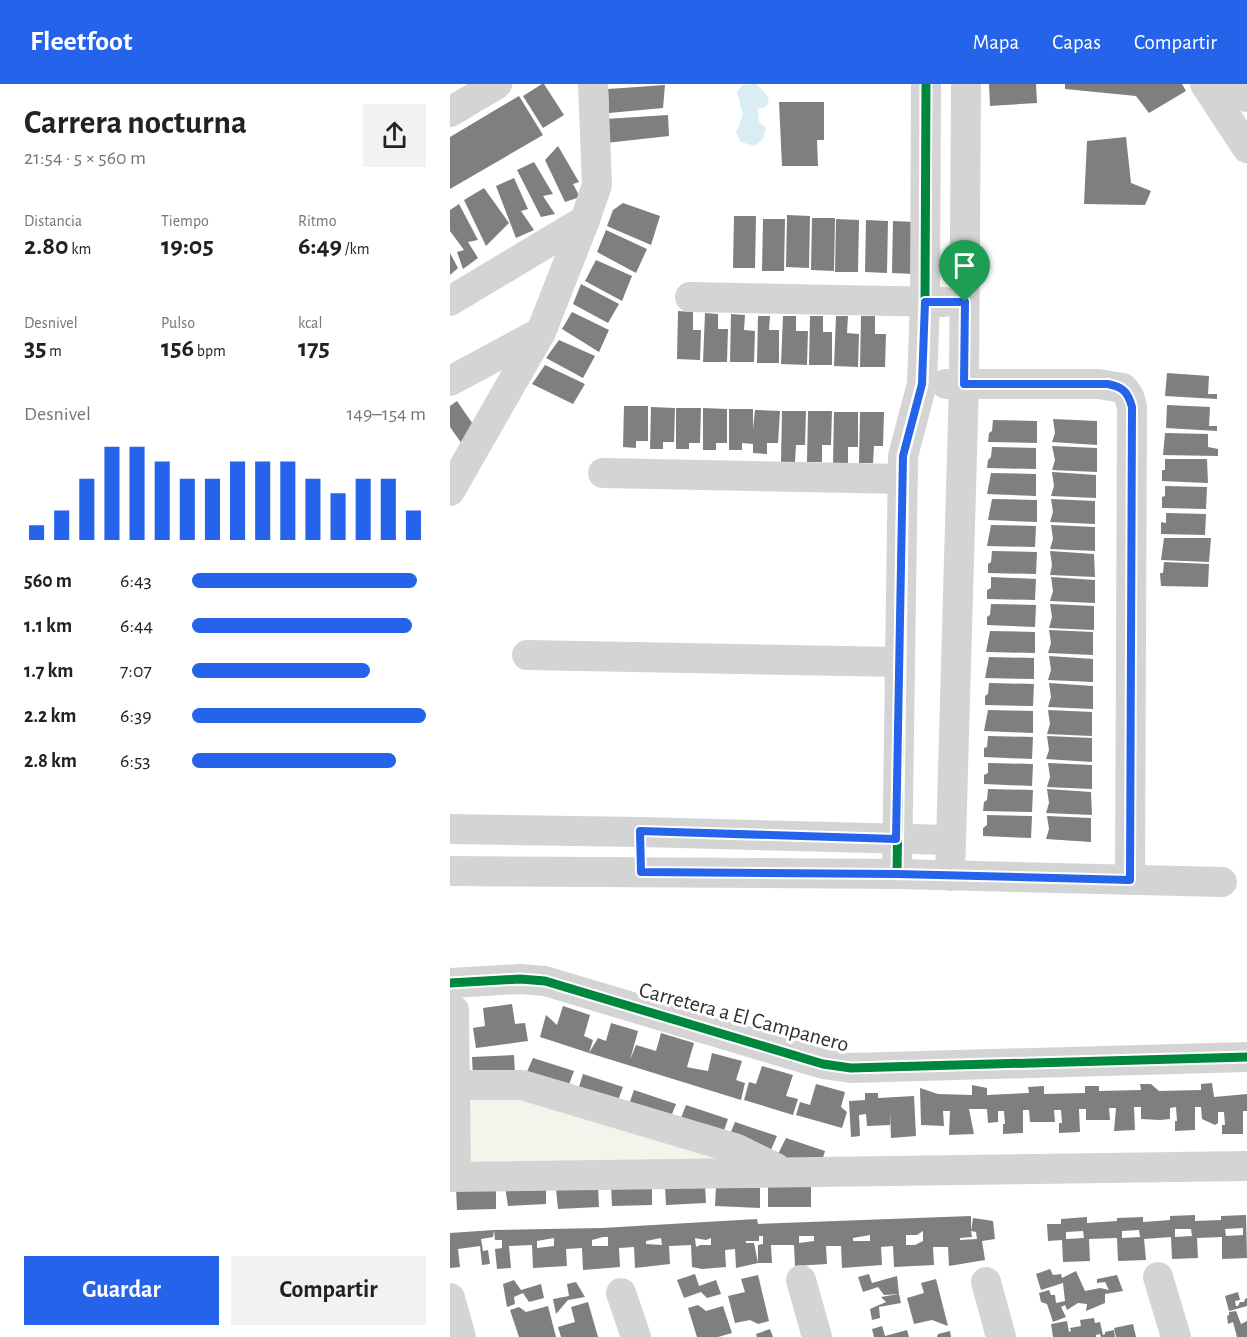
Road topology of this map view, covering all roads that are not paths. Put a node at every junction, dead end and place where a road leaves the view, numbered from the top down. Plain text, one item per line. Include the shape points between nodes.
1 (497, 84) edge
2 (593, 84) edge
3 (926, 84) edge
4 (966, 84) edge
5 (1205, 84) edge
6 (1237, 84) edge
7 (1247, 97) edge
8 (450, 112) edge
9 (1247, 148) edge
10 (585, 220) junction
11 (690, 297) dead end
12 (450, 301) edge
13 (925, 302) junction
14 (965, 302) junction
15 (541, 332) junction
16 (450, 381) edge
17 (922, 384) junction
18 (964, 384) junction
19 (603, 473) dead end
20 (903, 479) junction
21 (450, 491) edge
22 (527, 654) dead end
23 (899, 662) junction
24 (450, 829) edge
25 (640, 831) junction
26 (896, 839) junction
27 (951, 840) junction
28 (450, 870) edge
29 (641, 872) junction
30 (897, 874) junction
31 (950, 876) junction
32 (1130, 880) junction
33 (1222, 882) dead end
34 (452, 996) edge
35 (1247, 1058) edge
36 (455, 1085) junction
37 (1247, 1166) edge
38 (782, 1171) junction
39 (453, 1177) edge
40 (1158, 1277) dead end
41 (801, 1280) dead end
42 (986, 1282) dead end
43 (621, 1293) dead end
44 (450, 1298) edge
45 (461, 1337) edge
46 (636, 1337) edge
47 (817, 1337) edge
48 (1001, 1337) edge
49 (1176, 1337) edge

1 - 8 street
2 - 10 street via 597,185
3 - 13 street
4 - 14 street
5 - 9 street
6 - 7 street
10 - 12 street
10 - 15 street
11 - 13 street
13 - 14 street
13 - 17 street
14 - 18 street
15 - 16 street
15 - 21 street
17 - 18 street
17 - 20 street via 903,456
18 - 27 street
18 - 32 street via 1108,384 1123,388 1129,396
19 - 20 street
20 - 23 street
22 - 23 street
23 - 26 street
24 - 25 street
25 - 26 street
25 - 29 street
26 - 27 street
26 - 30 street
27 - 31 street
28 - 29 street
29 - 30 street
30 - 31 street
31 - 32 street
32 - 33 street
34 - 35 street, Carretera a El Campanero via 520,979 545,981 823,1064 851,1068
34 - 36 street
36 - 38 street via 522,1085 737,1149
36 - 39 street
37 - 38 street
38 - 39 street
40 - 49 street
41 - 47 street
42 - 48 street
43 - 46 street
44 - 45 street

